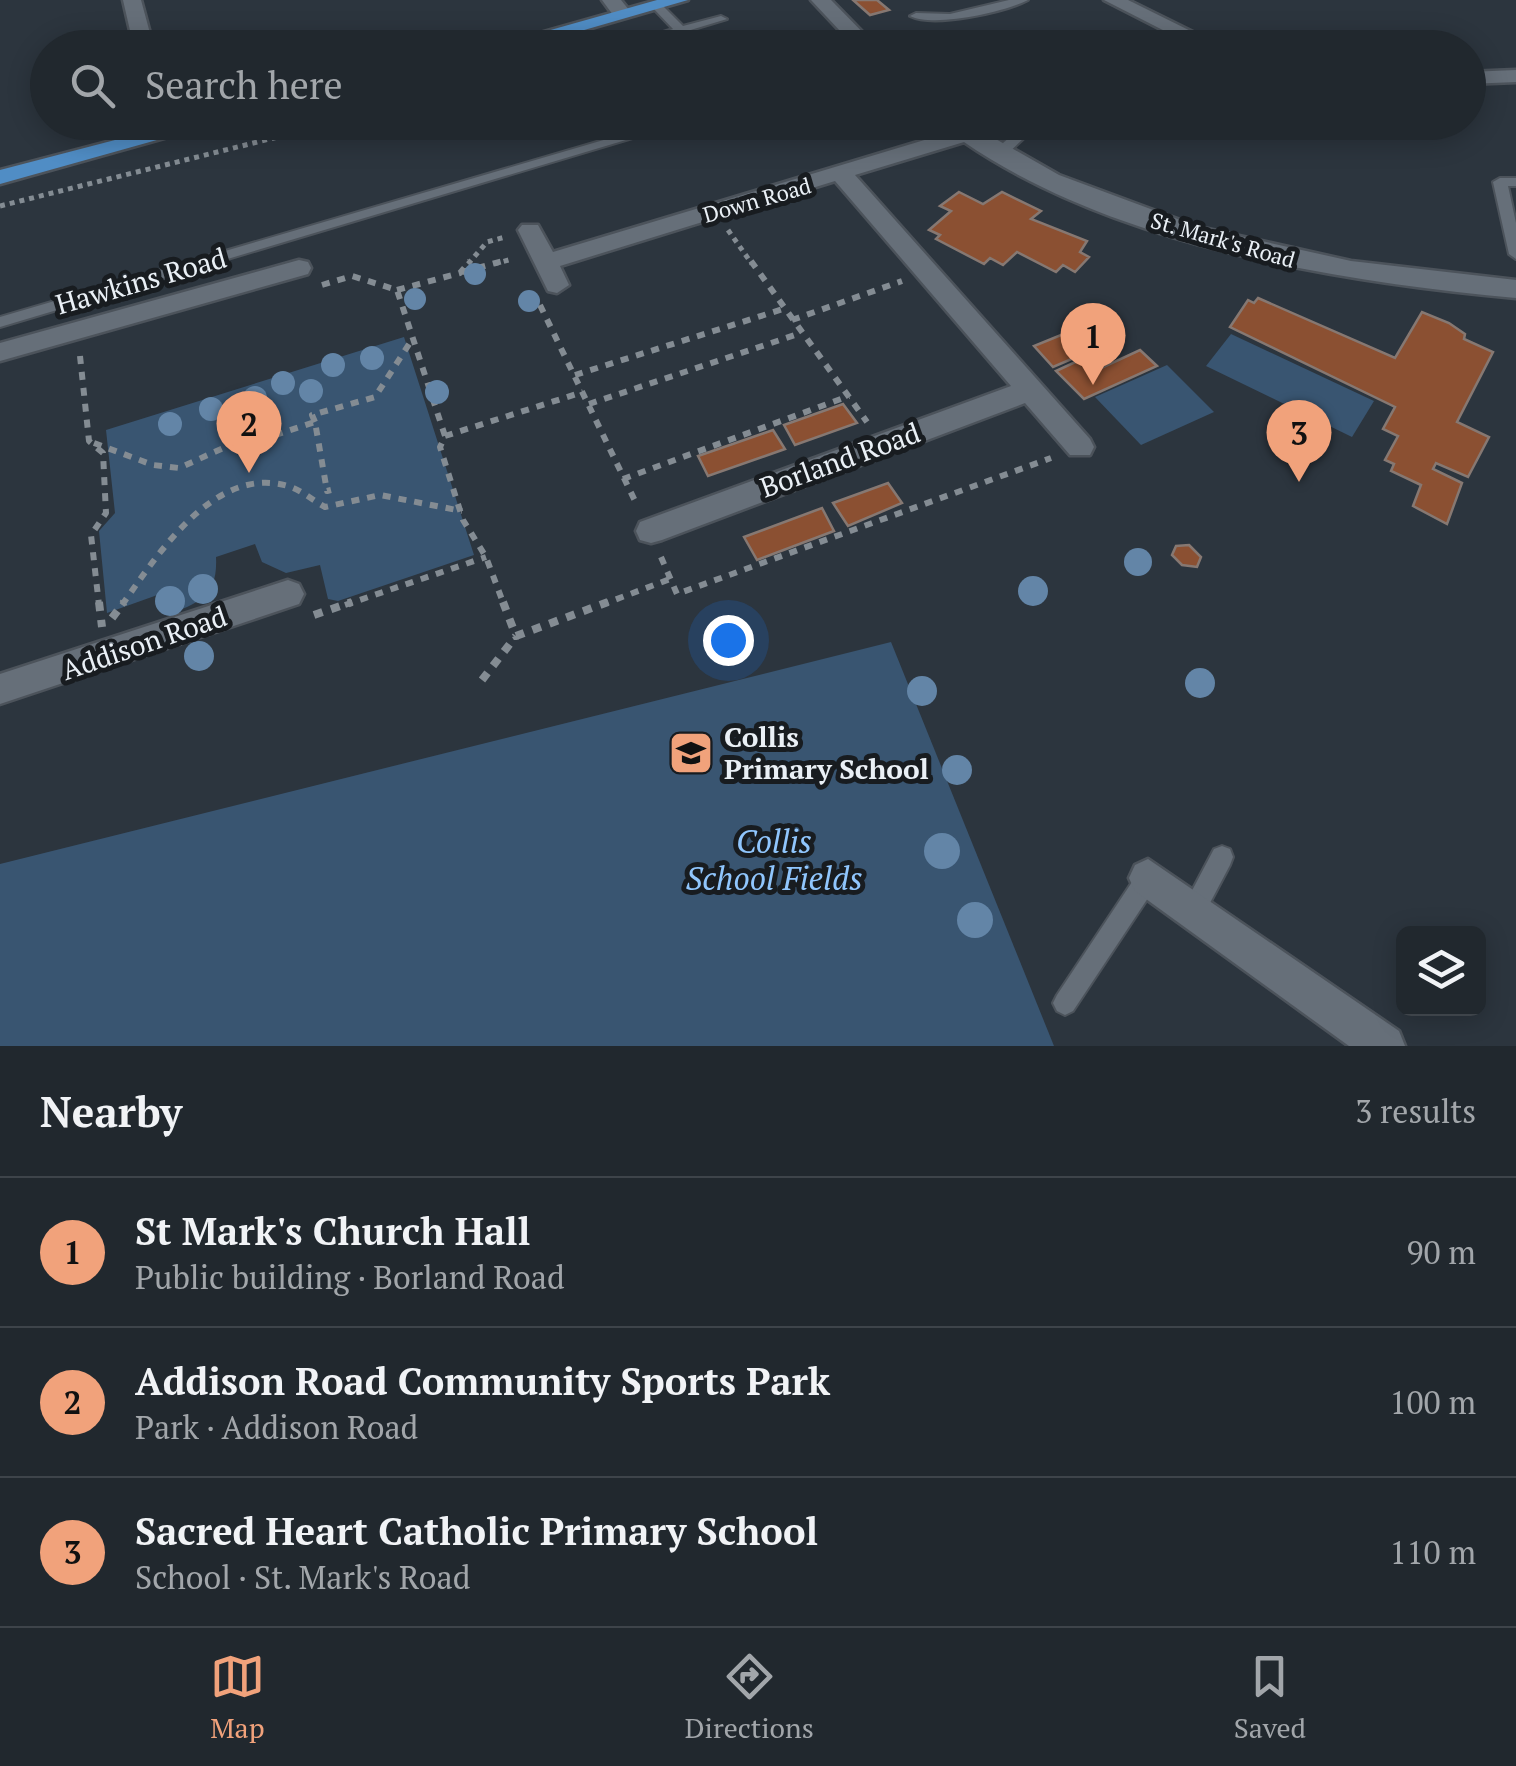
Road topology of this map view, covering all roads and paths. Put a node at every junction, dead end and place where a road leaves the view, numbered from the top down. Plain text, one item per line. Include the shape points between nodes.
1 (132, 0) edge
2 (679, 0) edge
3 (820, 0) edge
4 (1023, 0) edge
5 (1112, 0) edge
6 (657, 6) junction
7 (617, 7) edge
8 (916, 16) dead end
9 (721, 19) dead end
10 (140, 30) edge
11 (550, 30) edge
12 (680, 30) joint
13 (847, 30) edge
14 (1176, 30) edge
15 (1516, 76) edge
16 (1486, 77) edge
17 (125, 140) edge
18 (266, 140) edge
19 (619, 140) edge
20 (929, 140) edge
21 (979, 140) edge
22 (1015, 140) edge
23 (1000, 153) junction
24 (842, 175) junction
25 (0, 176) edge
26 (1516, 182) edge
27 (0, 206) edge
28 (715, 212) junction
29 (530, 230) joint
30 (1516, 254) edge
31 (515, 258) dead end
32 (546, 262) junction
33 (299, 268) joint
34 (927, 272) junction
35 (460, 273) junction
36 (557, 285) joint
37 (1516, 289) edge
38 (397, 290) junction
39 (784, 309) junction
40 (792, 320) junction
41 (0, 322) edge
42 (77, 330) junction
43 (801, 333) junction
44 (413, 338) junction
45 (0, 352) edge
46 (575, 375) junction
47 (1030, 390) junction
48 (584, 392) junction
49 (849, 396) junction
50 (589, 404) junction
51 (315, 422) junction
52 (445, 436) junction
53 (88, 441) junction
54 (882, 445) junction
55 (1080, 447) joint
56 (623, 479) junction
57 (331, 490) dead end
58 (462, 511) junction
59 (651, 531) junction
60 (486, 556) junction
61 (670, 579) junction
62 (288, 594) joint
63 (516, 636) junction
64 (102, 644) junction
65 (482, 680) dead end
66 (0, 689) edge
67 (1222, 857) dead end
68 (1148, 878) joint
69 (1194, 910) junction
70 (1064, 1003) dead end
71 (1384, 1046) edge

1 - 10 street
2 - 6 main road
3 - 13 street
4 - 8 lane via 950,17
5 - 14 street
6 - 7 main road
6 - 12 lane
7 - 11 main road
9 - 12 lane
15 - 16 street
17 - 25 main road
18 - 27 path
19 - 41 lane
20 - 24 street, Down Road
21 - 23 street, St. Mark's Road
22 - 23 lane
23 - 37 street, St. Mark's Road via 1050,180 1204,238 1357,274
24 - 28 street, Down Road
24 - 34 street
26 - 30 lane via 1500,182
28 - 32 street, Down Road
28 - 39 path
29 - 32 street
29 - 35 path via 487,242
31 - 35 path
32 - 36 street
33 - 38 path via 309,288 352,276
33 - 42 street, Hawkins Road
34 - 40 path
34 - 47 street
35 - 38 path
36 - 46 path via 534,292
38 - 44 path
39 - 40 path
39 - 46 path
40 - 43 path
42 - 45 street, Hawkins Road
42 - 53 path
43 - 49 path
43 - 50 path
44 - 51 path via 374,397 312,415
44 - 52 path
46 - 48 path
47 - 54 street, Borland Road
47 - 55 street
48 - 50 path
48 - 52 path
49 - 54 path
49 - 56 path
50 - 56 path
51 - 53 path via 248,436 179,468 153,466
51 - 57 path
52 - 58 path via 440,447
53 - 64 path via 102,453 106,513 91,535
54 - 59 street, Borland Road
55 - 61 path via 677,594
56 - 59 path
58 - 60 path
58 - 64 path via 380,495 325,506 309,494 266,484 217,495 188,517
59 - 61 path
60 - 62 path via 309,616
60 - 63 path
61 - 63 path
62 - 64 street, Addison Road
63 - 65 path
64 - 66 street, Addison Road
67 - 69 lane
68 - 69 street
68 - 70 lane
69 - 71 street

